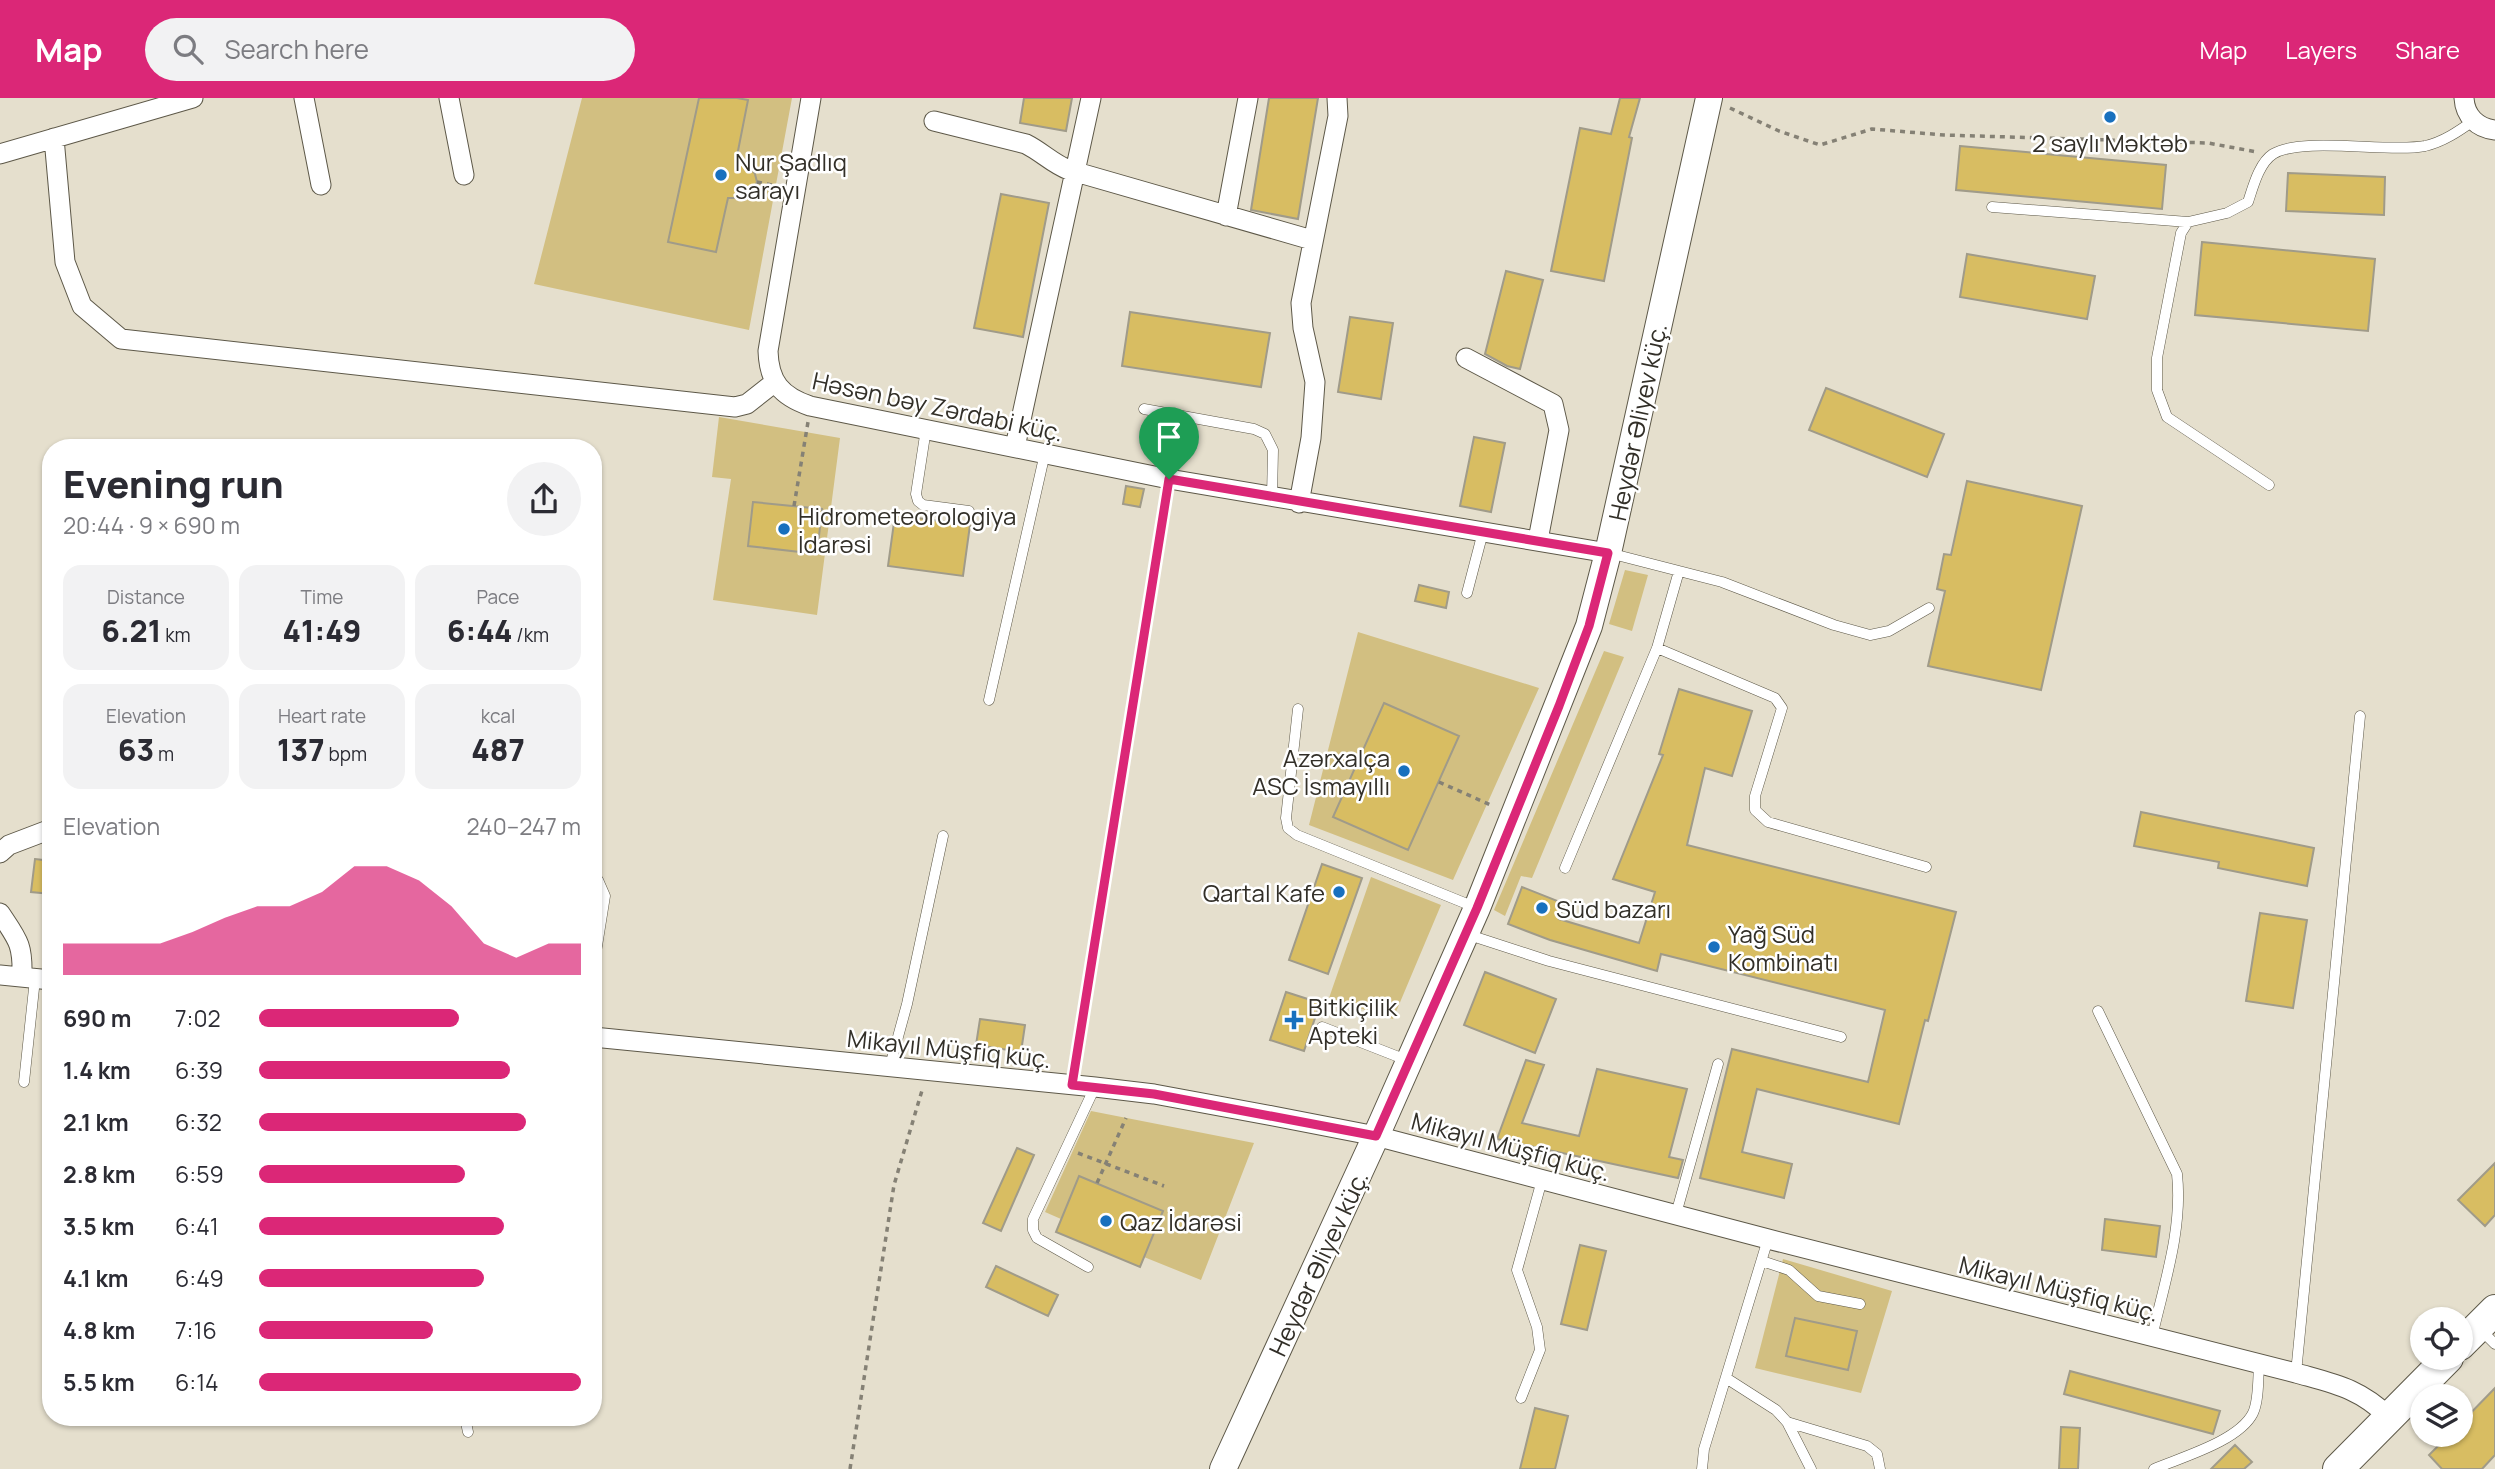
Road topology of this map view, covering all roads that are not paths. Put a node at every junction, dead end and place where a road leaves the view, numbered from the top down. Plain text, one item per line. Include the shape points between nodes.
1 (194, 98) edge
2 (304, 98) edge
3 (449, 98) edge
4 (811, 98) edge
5 (1091, 98) edge
6 (1248, 98) edge
7 (1337, 98) edge
8 (2464, 98) edge
9 (1715, 101) edge
10 (934, 121) dead end
11 (2473, 121) junction
12 (2495, 130) edge
13 (54, 138) junction
14 (0, 154) edge
15 (1076, 172) junction
16 (464, 175) dead end
17 (321, 185) dead end
18 (1992, 206) dead end
19 (1226, 216) junction
20 (2188, 222) junction
21 (1312, 240) junction
22 (1466, 358) dead end
23 (775, 382) junction
24 (1144, 409) dead end
25 (926, 429) junction
26 (1015, 447) junction
27 (1045, 453) junction
28 (1169, 479) junction
29 (2269, 485) dead end
30 (1272, 497) junction
31 (1299, 503) junction
32 (969, 511) dead end
33 (1483, 531) junction
34 (1538, 540) junction
35 (1608, 553) junction
36 (1679, 571) junction
37 (1467, 593) dead end
38 (1929, 608) dead end
39 (1657, 648) junction
40 (989, 700) dead end
41 (1298, 709) dead end
42 (2360, 716) dead end
43 (42, 832) edge
44 (943, 835) dead end
45 (0, 853) edge
46 (1926, 867) dead end
47 (1564, 868) dead end
48 (602, 889) edge
49 (1477, 908) junction
50 (0, 913) edge
51 (602, 915) edge
52 (1465, 934) junction
53 (0, 975) edge
54 (42, 979) edge
55 (2098, 1010) dead end
56 (1322, 1027) dead end
57 (1842, 1037) dead end
58 (602, 1038) edge
59 (1409, 1062) junction
60 (1718, 1064) dead end
61 (890, 1066) junction
62 (24, 1082) dead end
63 (1072, 1085) junction
64 (1095, 1087) junction
65 (1376, 1136) junction
66 (1542, 1180) junction
67 (1676, 1214) junction
68 (1768, 1239) junction
69 (1762, 1261) junction
70 (1088, 1267) dead end
71 (1860, 1304) dead end
72 (2152, 1337) junction
73 (2259, 1364) junction
74 (2436, 1370) edge
75 (2296, 1373) junction
76 (1726, 1378) junction
77 (1521, 1398) dead end
78 (2389, 1417) junction
79 (1787, 1422) junction
80 (467, 1426) edge
81 (468, 1432) dead end
82 (1223, 1469) edge
83 (1702, 1469) edge
84 (1811, 1469) edge
85 (1880, 1469) edge
86 (2154, 1469) edge
87 (2338, 1469) edge

1 - 13 street
2 - 17 street
3 - 16 street
4 - 23 street, Həsən bəy Zərdabi küç. via 768,351
5 - 15 street
6 - 19 street
7 - 21 street via 1338,116
8 - 11 street
9 - 35 main road, Heydər Əliyev küç.
10 - 15 street via 1026,144 1058,166
11 - 12 street
11 - 20 lane via 2425,146 2297,147 2273,155 2258,175 2248,202 2227,213
13 - 14 street
13 - 23 street via 65,262 82,306 121,340 735,407 747,404
15 - 19 street
15 - 26 street
18 - 20 lane
19 - 21 street
20 - 29 lane via 2181,233 2157,358 2157,390 2166,417
21 - 31 street via 1301,303 1315,382
22 - 34 street via 1553,404 1559,430
23 - 25 street, Həsən bəy Zərdabi küç. via 794,401 810,407
24 - 30 lane via 1265,434 1273,450
25 - 26 street, Həsən bəy Zərdabi küç.
25 - 32 lane via 918,501
26 - 27 street, Həsən bəy Zərdabi küç.
27 - 28 street, Həsən bəy Zərdabi küç.
27 - 40 lane
28 - 30 street, Həsən bəy Zərdabi küç.
28 - 63 lane
30 - 31 street, Həsən bəy Zərdabi küç.
31 - 33 street, Həsən bəy Zərdabi küç.
33 - 34 street, Həsən bəy Zərdabi küç.
33 - 37 lane
34 - 35 street, Həsən bəy Zərdabi küç.
35 - 36 lane
35 - 49 main road, Heydər Əliyev küç. via 1589,626
36 - 38 lane via 1723,582 1870,635 1889,631
36 - 39 lane
39 - 46 lane via 1775,698 1782,708 1755,796 1755,810 1768,822
39 - 47 lane
41 - 49 lane via 1288,828
42 - 75 lane
43 - 45 street
44 - 61 lane
48 - 51 lane
49 - 52 main road, Heydər Əliyev küç.
50 - 54 street
52 - 57 lane via 1549,961
52 - 59 main road, Heydər Əliyev küç.
53 - 54 street
54 - 62 lane
55 - 72 lane via 2177,1174 2178,1219
56 - 59 lane
58 - 61 street, Mikayıl Müşfiq küç.
59 - 65 main road, Heydər Əliyev küç.
60 - 67 lane
61 - 63 street, Mikayıl Müşfiq küç.
63 - 64 street, Mikayıl Müşfiq küç.
64 - 65 street, Mikayıl Müşfiq küç.
64 - 70 lane via 1033,1219 1037,1238
65 - 66 street, Mikayıl Müşfiq küç.
65 - 82 main road, Heydər Əliyev küç.
66 - 67 street, Mikayıl Müşfiq küç.
66 - 77 lane via 1517,1270 1540,1350
67 - 68 street, Mikayıl Müşfiq küç.
68 - 69 lane
68 - 72 street, Mikayıl Müşfiq küç.
69 - 71 lane via 1789,1270 1818,1296
69 - 76 lane
72 - 73 street, Mikayıl Müşfiq küç.
73 - 75 street, Mikayıl Müşfiq küç.
73 - 86 lane via 2255,1409 2240,1428 2221,1441
74 - 78 main road
75 - 78 street, Mikayıl Müşfiq küç. via 2356,1391
76 - 79 lane
76 - 83 lane
78 - 87 main road
79 - 84 lane
79 - 85 lane via 1867,1446 1877,1454
80 - 81 lane

